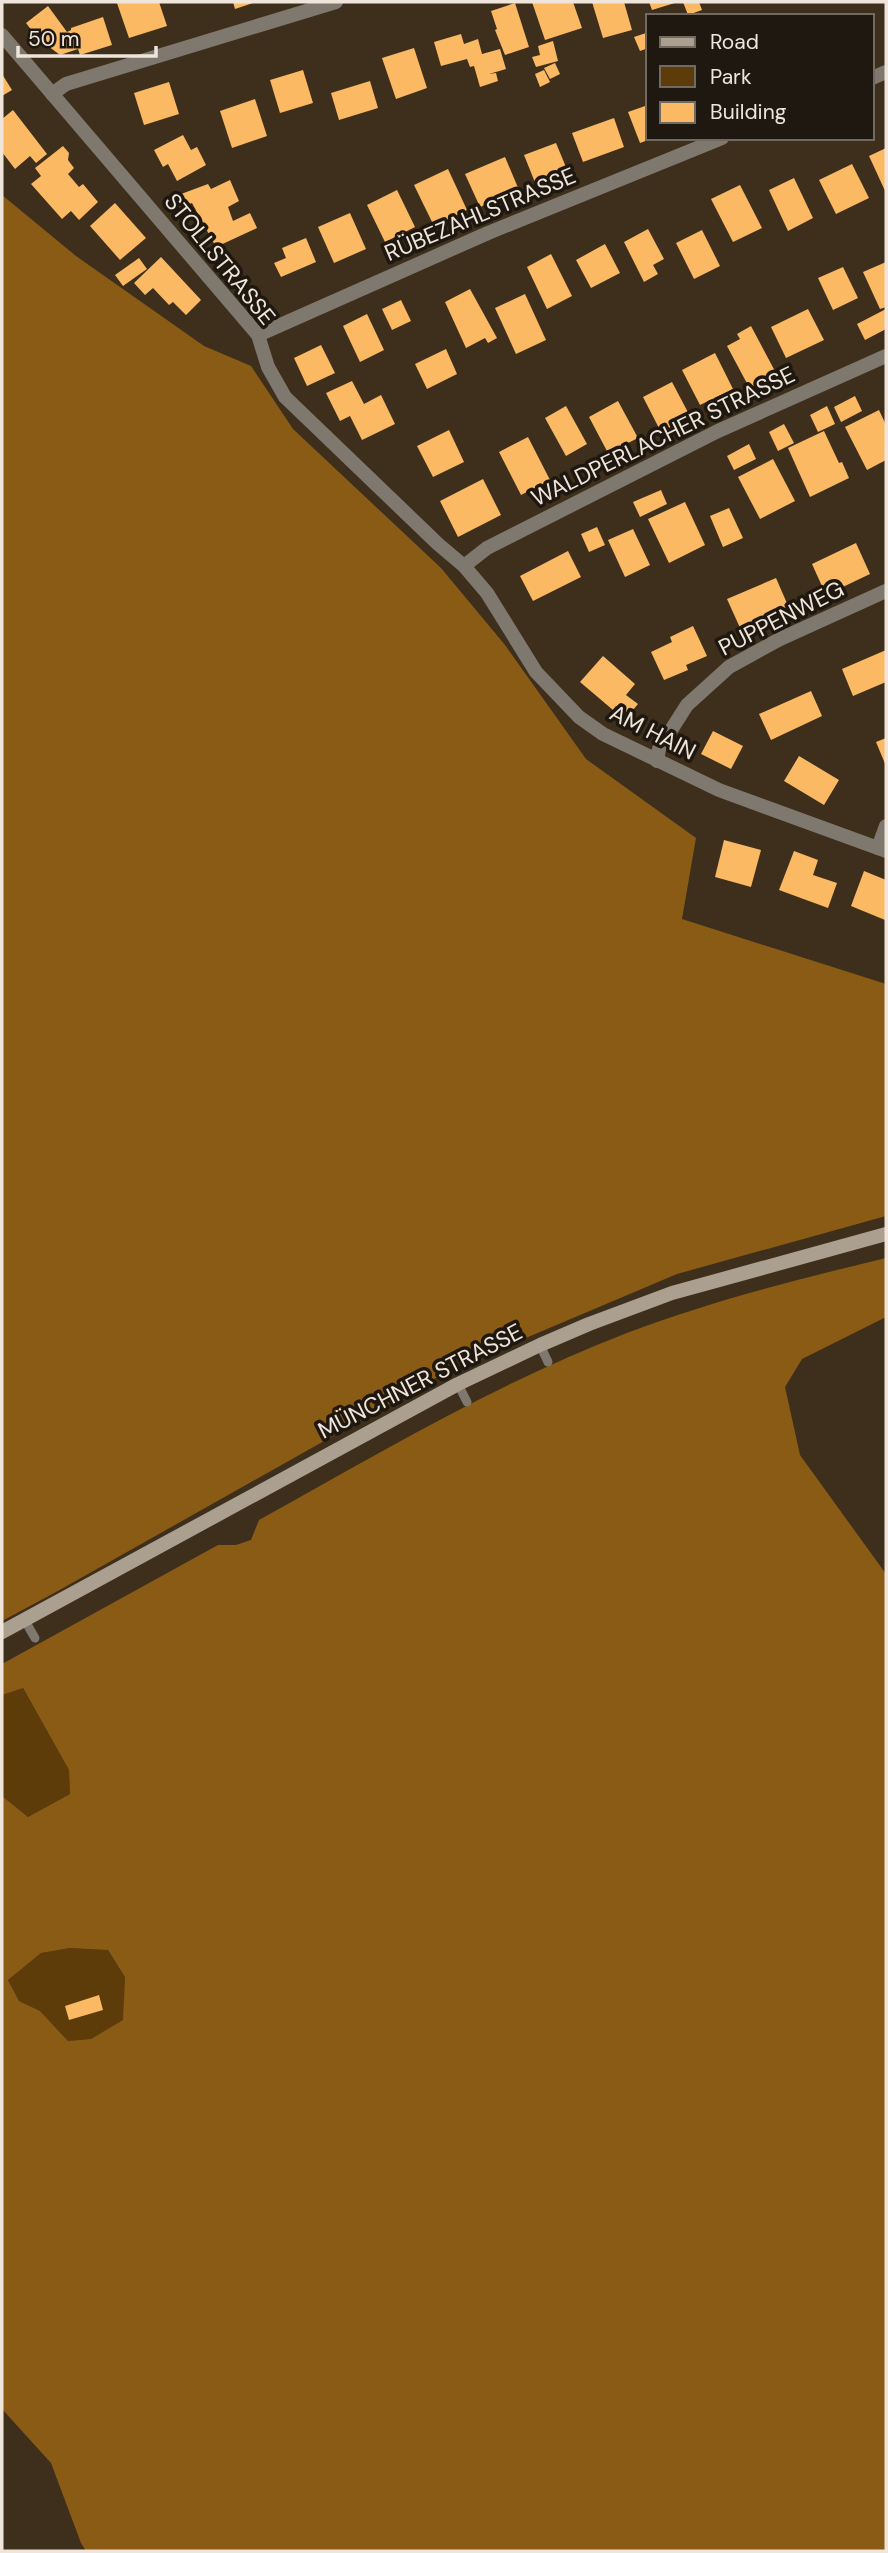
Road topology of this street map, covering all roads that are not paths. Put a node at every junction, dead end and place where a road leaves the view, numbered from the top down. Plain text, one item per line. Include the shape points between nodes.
1 (336, 2) edge
2 (2, 35) edge
3 (52, 94) junction
4 (717, 140) edge
5 (258, 335) junction
6 (886, 356) edge
7 (464, 566) junction
8 (886, 591) edge
9 (657, 761) junction
10 (886, 827) edge
11 (882, 850) edge
12 (886, 1234) edge
13 (540, 1345) junction
14 (548, 1362) dead end
15 (458, 1384) junction
16 (467, 1402) dead end
17 (24, 1619) junction
18 (2, 1632) edge
19 (35, 1638) dead end

1 - 3 street via 66,84
2 - 3 street, STOLLSTRASSE
3 - 5 street, STOLLSTRASSE
4 - 5 street, RÜBEZAHLSTRASSE via 488,233
5 - 7 street, STOLLSTRASSE via 268,367 285,397
6 - 7 street, WALDPERLACHER STRASSE via 718,431 486,548
7 - 9 street, AM HAIN via 557,696 603,734
8 - 9 street, PUPPENWEG via 729,667 687,705 659,749
9 - 11 street, AM HAIN via 719,790
10 - 11 street
12 - 13 main road, MÜNCHNER STRASSE via 672,1293
13 - 14 lane
13 - 15 main road, MÜNCHNER STRASSE
15 - 16 lane
15 - 17 main road, MÜNCHNER STRASSE
17 - 18 main road, MÜNCHNER STRASSE
17 - 19 lane

